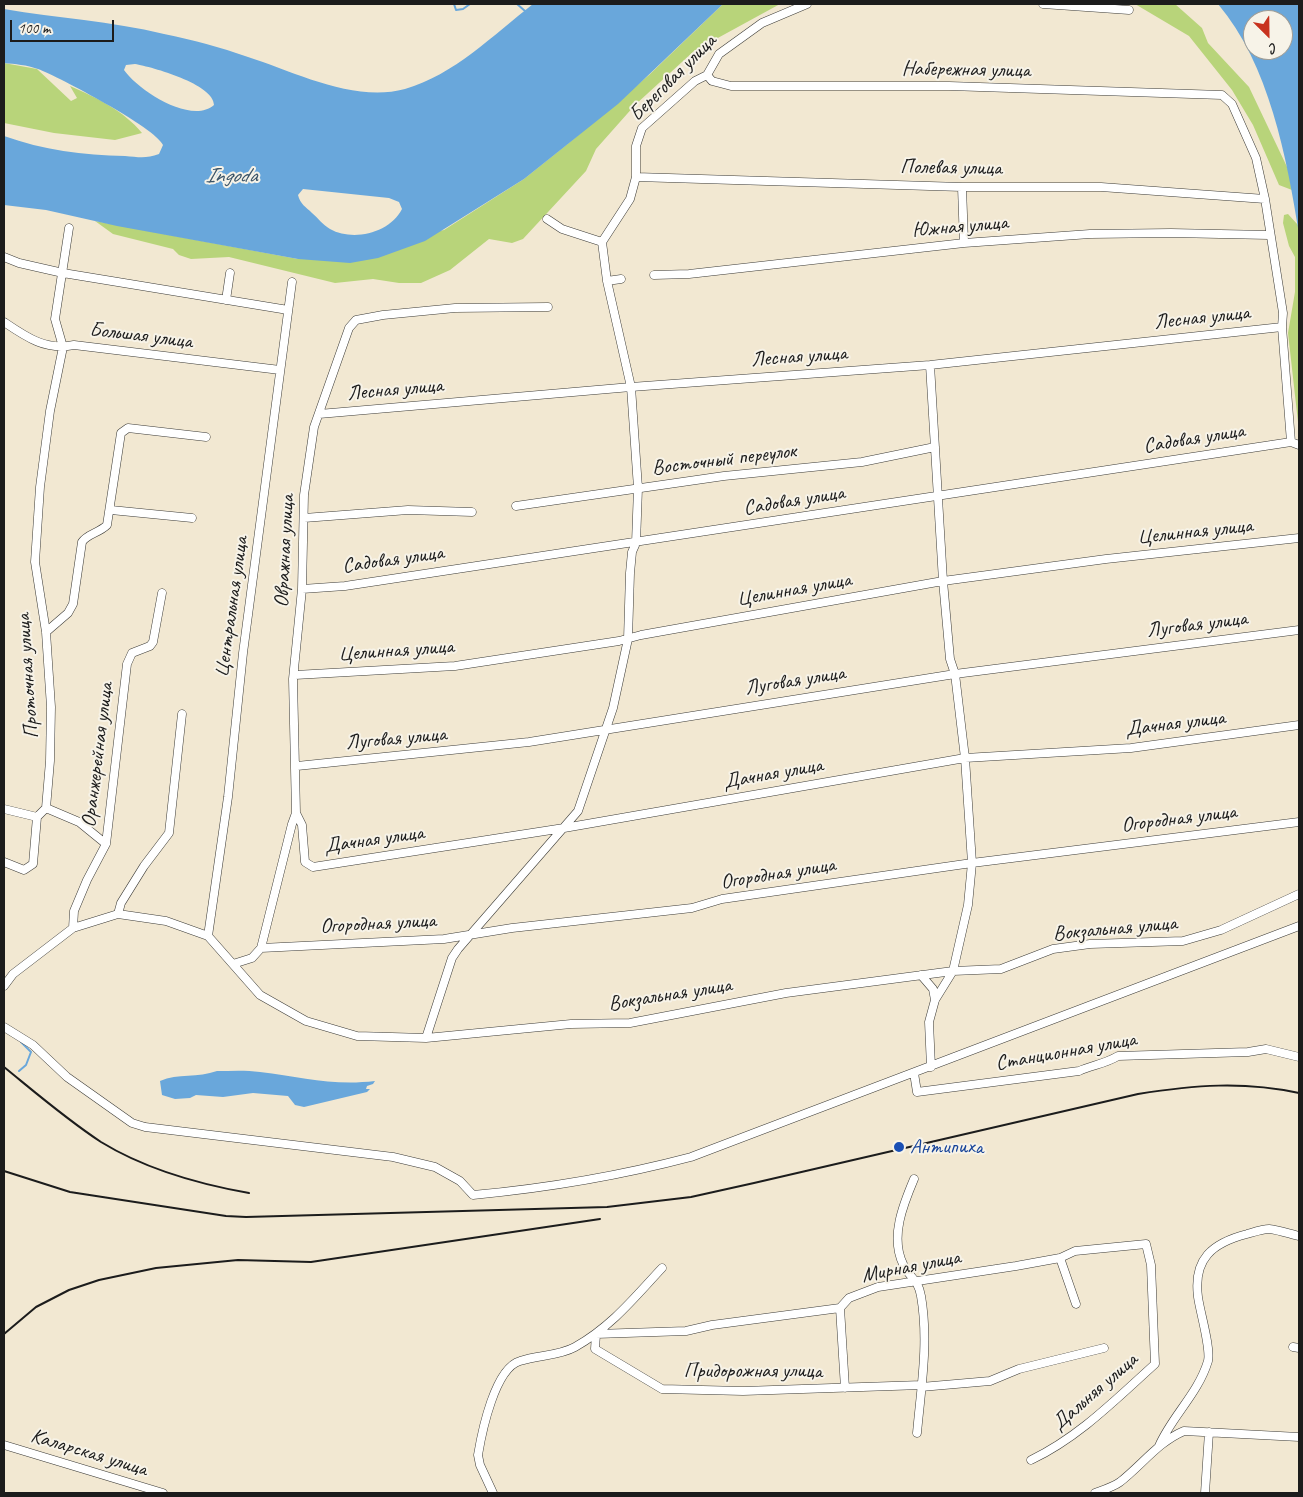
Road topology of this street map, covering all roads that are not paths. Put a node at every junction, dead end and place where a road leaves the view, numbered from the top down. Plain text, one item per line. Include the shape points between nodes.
1 (807, 4) edge
2 (1043, 4) edge
3 (1129, 10) dead end
4 (707, 75) junction
5 (636, 177) junction
6 (962, 187) junction
7 (1265, 199) junction
8 (547, 219) dead end
9 (69, 228) dead end
10 (1269, 235) junction
11 (602, 242) junction
12 (964, 243) junction
13 (4, 257) edge
14 (63, 273) junction
15 (230, 273) dead end
16 (654, 275) dead end
17 (621, 279) dead end
18 (607, 281) junction
19 (292, 282) dead end
20 (226, 300) junction
21 (548, 306) dead end
22 (288, 310) junction
23 (4, 322) edge
24 (1282, 327) junction
25 (63, 347) junction
26 (930, 365) junction
27 (280, 370) junction
28 (631, 387) junction
29 (318, 414) junction
30 (206, 438) dead end
31 (1291, 442) junction
32 (1299, 445) edge
33 (935, 447) junction
34 (638, 488) junction
35 (938, 496) junction
36 (516, 506) dead end
37 (111, 510) junction
38 (472, 512) dead end
39 (192, 518) dead end
40 (304, 518) junction
41 (1299, 538) edge
42 (636, 543) junction
43 (943, 581) junction
44 (302, 589) junction
45 (162, 593) dead end
46 (1299, 630) edge
47 (46, 632) junction
48 (628, 639) junction
49 (955, 674) junction
50 (294, 675) junction
51 (182, 714) dead end
52 (1299, 725) edge
53 (606, 728) junction
54 (966, 758) junction
55 (297, 766) junction
56 (46, 808) junction
57 (4, 809) edge
58 (296, 813) junction
59 (37, 817) junction
60 (1299, 822) edge
61 (564, 828) junction
62 (106, 844) junction
63 (4, 862) edge
64 (972, 863) junction
65 (1299, 894) edge
66 (118, 914) junction
67 (1299, 926) edge
68 (73, 928) junction
69 (470, 935) junction
70 (208, 936) junction
71 (261, 948) junction
72 (233, 964) junction
73 (953, 971) junction
74 (921, 975) junction
75 (4, 986) edge
76 (936, 1000) junction
77 (4, 1027) edge
78 (426, 1038) junction
79 (1299, 1057) edge
80 (931, 1067) junction
81 (914, 1074) junction
82 (914, 1179) dead end
83 (1299, 1236) edge
84 (1146, 1244) joint
85 (1060, 1258) junction
86 (662, 1268) dead end
87 (917, 1281) junction
88 (1076, 1304) dead end
89 (840, 1308) junction
90 (596, 1334) junction
91 (1104, 1348) dead end
92 (921, 1386) junction
93 (845, 1388) junction
94 (1209, 1432) junction
95 (917, 1433) dead end
96 (1299, 1437) edge
97 (4, 1445) edge
98 (1159, 1446) junction
99 (1031, 1460) dead end
100 (164, 1493) edge
101 (493, 1493) edge
102 (1095, 1493) edge
103 (1205, 1493) edge

1 - 4 street, Береговая улица via 762,24 719,54
2 - 3 street
4 - 5 street, Береговая улица via 695,81 642,128 636,146
4 - 7 street, Набережная улица via 712,81 731,86 949,86 1222,96 1232,104 1256,158
5 - 6 street, Полевая улица
5 - 11 street, Береговая улица via 630,199
6 - 7 street, Полевая улица via 1102,187
6 - 12 street
7 - 10 street
8 - 11 street via 562,229
9 - 14 street, Проточная улица
10 - 12 street, Южная улица via 1090,234
10 - 24 street via 1283,313
11 - 18 street
12 - 16 street, Южная улица via 689,274
13 - 14 street via 19,264
14 - 20 street
14 - 25 street, Проточная улица via 55,319
15 - 20 street
17 - 18 street
18 - 28 street
19 - 22 street, Центральная улица
20 - 22 street
21 - 29 street, Овражная улица via 454,308 356,320 349,328
22 - 27 street, Центральная улица
23 - 25 street, Большая улица via 31,340 46,346
24 - 26 street, Лесная улица
24 - 31 street
25 - 27 street, Большая улица via 74,345
25 - 47 street, Проточная улица via 40,487 35,562
26 - 28 street, Лесная улица
26 - 33 street
27 - 70 street, Центральная улица
28 - 29 street, Лесная улица
28 - 34 street
29 - 40 street, Овражная улица via 304,495
30 - 37 street via 124,429 119,439
31 - 32 street
31 - 35 street, Садовая улица
33 - 34 street, Восточный переулок via 862,462
33 - 35 street
34 - 36 street, Восточный переулок
34 - 42 street
35 - 42 street, Садовая улица
35 - 43 street
37 - 39 street
37 - 47 street via 107,526 82,542 73,604 68,613
38 - 40 street via 408,510
40 - 44 street, Овражная улица
41 - 43 street, Целинная улица
42 - 44 street, Садовая улица via 346,586
42 - 48 street via 630,573
43 - 48 street, Целинная улица
43 - 49 street via 950,659
44 - 50 street, Овражная улица
45 - 62 street, Оранжерейная улица via 153,642 132,653 127,664
46 - 49 street, Луговая улица
47 - 56 street, Проточная улица via 51,707
48 - 50 street, Целинная улица via 455,666
48 - 53 street
49 - 53 street, Луговая улица
49 - 54 street
50 - 55 street, Овражная улица
51 - 66 street via 169,833 144,866 121,903
52 - 54 street, Дачная улица via 1131,748
53 - 55 street, Луговая улица via 529,742
53 - 61 street via 578,811
54 - 61 street, Дачная улица
54 - 64 street
55 - 58 street, Овражная улица
56 - 59 street
56 - 62 street via 79,822
57 - 59 street
58 - 61 street, Дачная улица via 302,825 305,862 313,866
58 - 71 street, Овражная улица
59 - 63 street via 33,864 24,870
60 - 64 street, Огородная улица
61 - 69 street
62 - 68 street, Оранжерейная улица via 74,911
64 - 69 street, Огородная улица via 722,899 692,908
64 - 73 street via 968,905
65 - 73 street, Вокзальная улица via 1221,930 1183,941 1090,944 1053,949 1001,969
66 - 68 street, Вокзальная улица
66 - 70 street, Вокзальная улица via 166,921
67 - 80 street
68 - 75 street via 13,974
69 - 71 street, Огородная улица
69 - 78 street via 452,958
70 - 72 street, Вокзальная улица
71 - 72 street via 252,958
72 - 78 street, Вокзальная улица via 260,995 306,1021 357,1036
73 - 74 street, Вокзальная улица
73 - 76 street
74 - 76 street via 933,989
74 - 78 street, Вокзальная улица via 786,993 630,1023 572,1024
76 - 80 street via 929,1027
77 - 81 street via 33,1045 67,1077 132,1123 393,1157 435,1167 460,1181 473,1195 563,1185 631,1173 691,1157
79 - 81 street, Станционная улица via 1266,1049 1118,1056 1079,1071 917,1092
80 - 81 street
82 - 87 street via 902,1206 898,1235 903,1264
83 - 98 street via 1268,1229 1220,1243 1206,1254 1198,1271 1198,1296 1208,1359 1194,1393 1166,1429
84 - 85 street, Мирная улица via 1075,1252
84 - 99 street, Дальняя улица via 1151,1265 1154,1364 1083,1429
85 - 87 street, Мирная улица
85 - 88 street
86 - 90 street via 607,1327
87 - 89 street, Мирная улица via 878,1287 849,1298
87 - 92 street via 925,1352
89 - 90 street, Мирная улица via 686,1331
89 - 93 street
90 - 93 street, Придорожная улица via 595,1349 662,1389
90 - 101 street via 573,1348 519,1361 506,1369 497,1386 478,1455
91 - 92 street, Придорожная улица via 1019,1369 990,1380
92 - 93 street, Придорожная улица
92 - 95 street
94 - 96 street
94 - 98 street via 1184,1431
94 - 103 street
97 - 100 street, Каларская улица
98 - 102 street via 1119,1483

